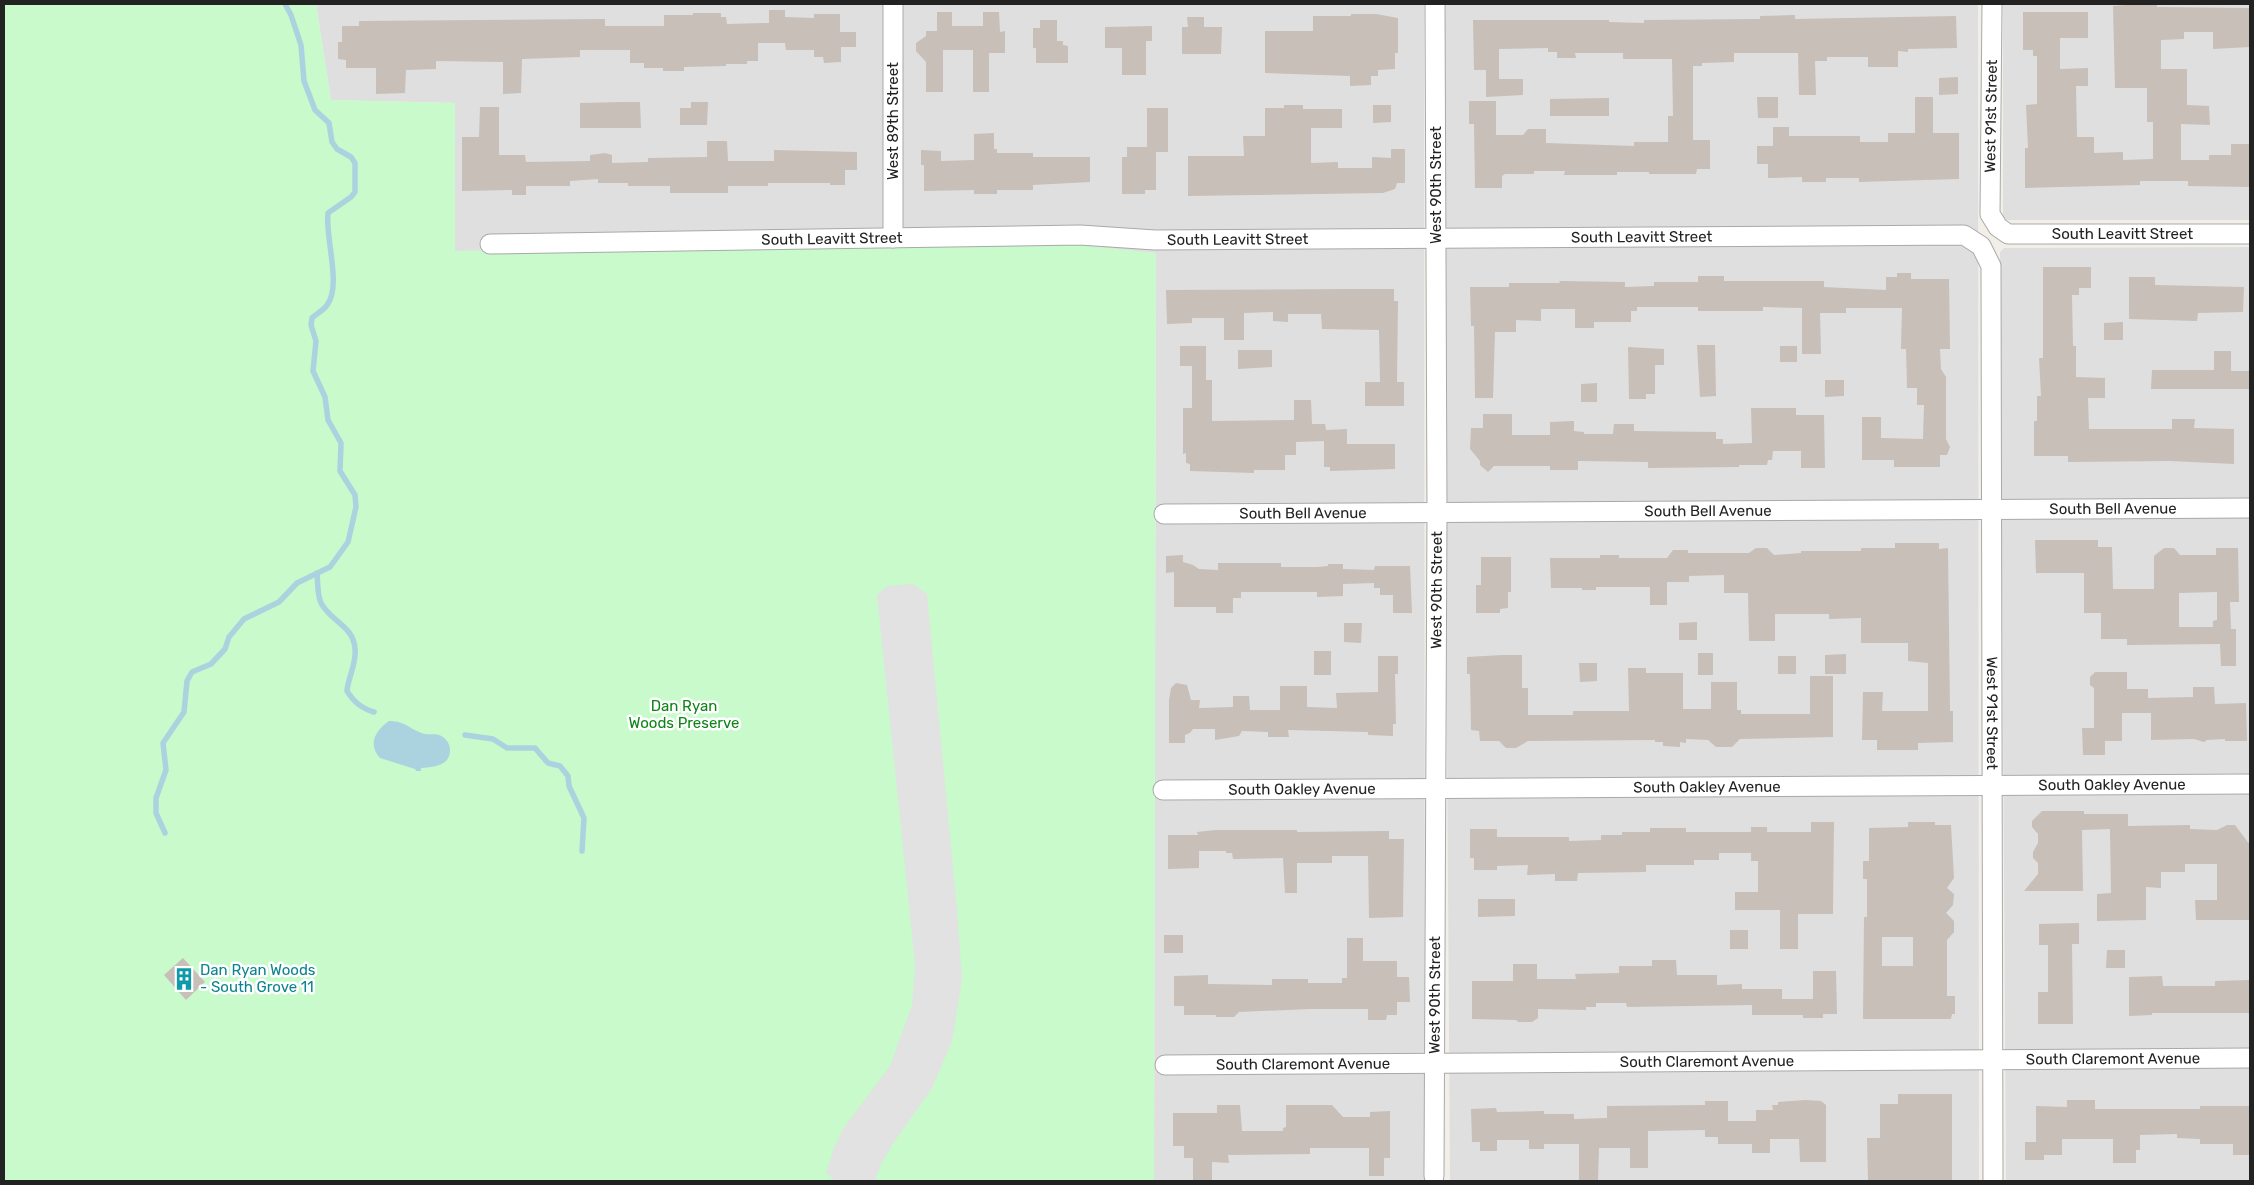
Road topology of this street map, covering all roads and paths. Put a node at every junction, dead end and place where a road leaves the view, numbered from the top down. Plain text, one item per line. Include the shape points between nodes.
1 (893, 4) edge
2 (1435, 4) edge
3 (1992, 4) edge
4 (1998, 227) joint
5 (2250, 234) edge
6 (894, 238) junction
7 (1436, 238) junction
8 (490, 244) dead end
9 (1981, 246) joint
10 (2250, 508) edge
11 (1991, 509) junction
12 (1437, 512) junction
13 (1164, 514) dead end
14 (2250, 784) edge
15 (1992, 786) junction
16 (1436, 789) junction
17 (1163, 790) dead end
18 (2250, 1058) edge
19 (1993, 1060) junction
20 (1435, 1064) junction
21 (1165, 1065) dead end
22 (1434, 1176) dead end
23 (1993, 1181) edge

1 - 6 street, West 89th Street
2 - 7 street, West 90th Street
3 - 4 street, West 91st Street via 1990,214
4 - 5 street, South Leavitt Street via 2008,234
6 - 7 street, South Leavitt Street
6 - 8 street, South Leavitt Street
7 - 9 street, South Leavitt Street via 1964,235
7 - 12 street, West 90th Street
9 - 11 street, West 91st Street via 1991,266
10 - 11 street, South Bell Avenue
11 - 12 street, South Bell Avenue
11 - 15 street, West 91st Street
12 - 13 street, South Bell Avenue
12 - 16 street, West 90th Street
14 - 15 street, South Oakley Avenue
15 - 16 street, South Oakley Avenue
15 - 19 street, West 91st Street
16 - 17 street, South Oakley Avenue
16 - 20 street, West 90th Street
18 - 19 street, South Claremont Avenue
19 - 20 street, South Claremont Avenue
19 - 23 street, West 91st Street
20 - 21 street, South Claremont Avenue
20 - 22 street, West 90th Street

